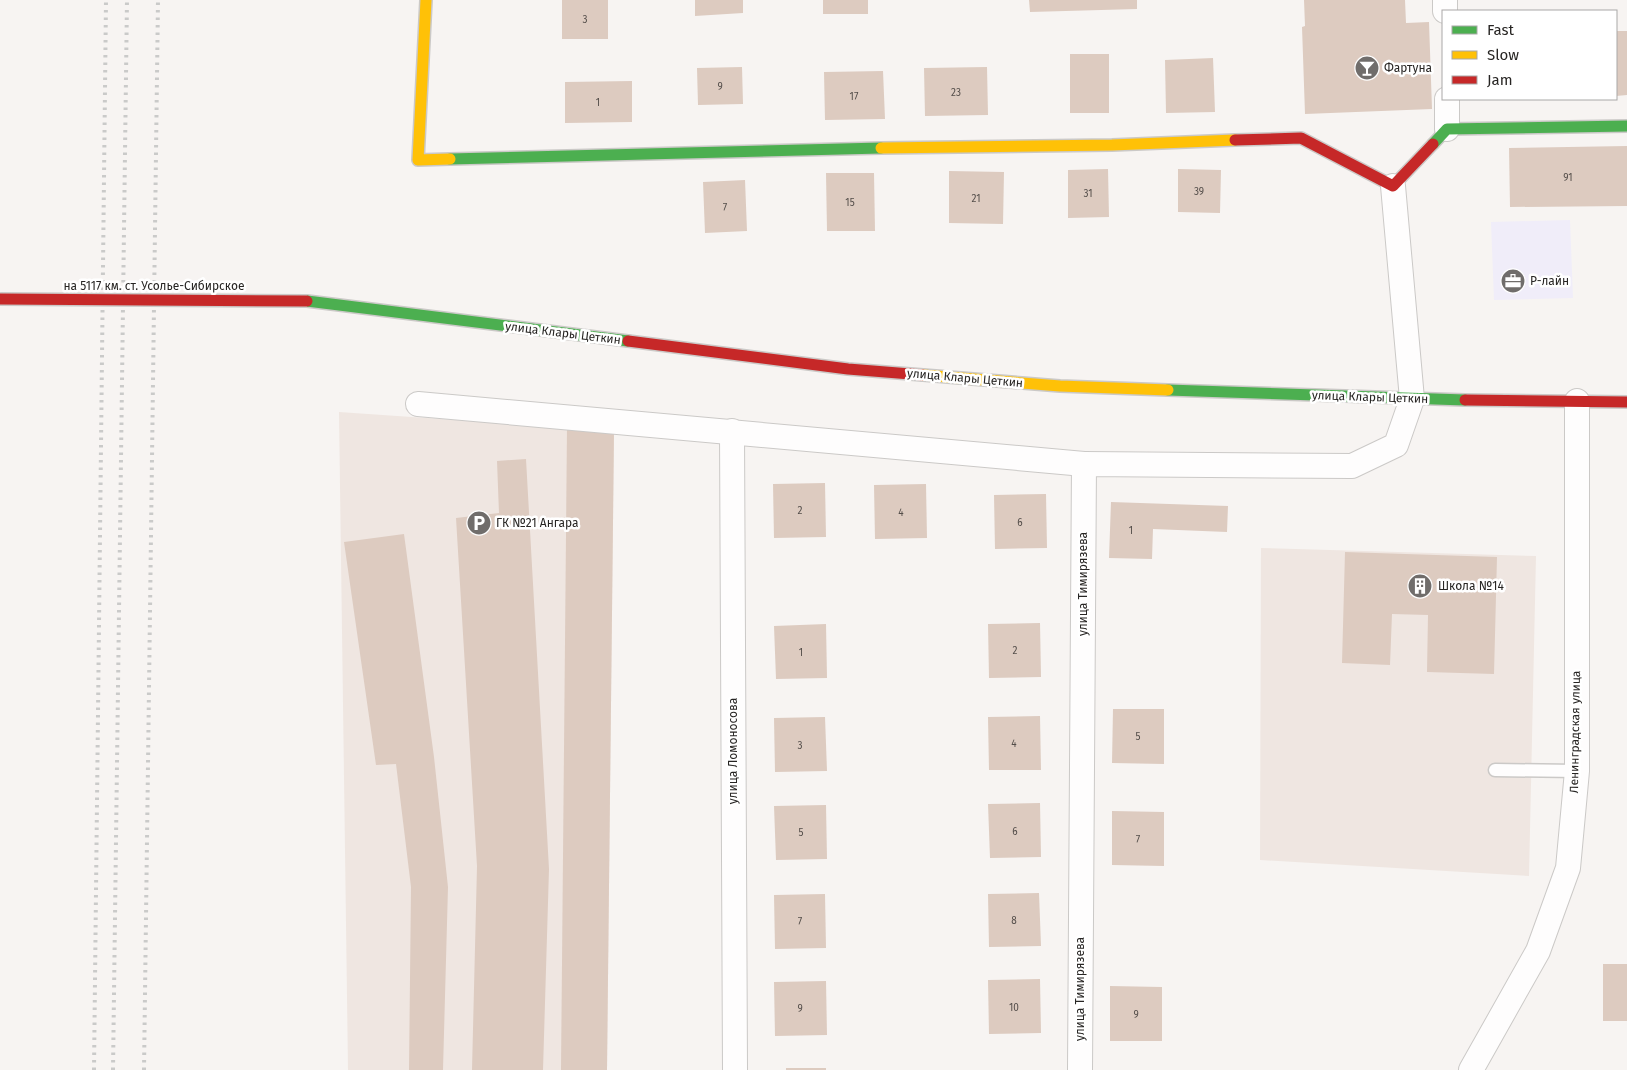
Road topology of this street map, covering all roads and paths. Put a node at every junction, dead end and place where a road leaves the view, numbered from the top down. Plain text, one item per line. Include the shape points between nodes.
1 (426, 0) edge
2 (1447, 100) edge
3 (1627, 126) edge
4 (1447, 129) junction
5 (1393, 186) junction
6 (0, 299) edge
7 (308, 301) joint
8 (1412, 399) junction
9 (1577, 401) junction
10 (1627, 402) edge
11 (418, 404) dead end
12 (732, 431) junction
13 (1084, 464) junction
14 (1495, 770) dead end
15 (1577, 771) junction
16 (735, 1070) edge
17 (1080, 1070) edge
18 (1471, 1070) edge

1 - 5 street via 418,160 1301,138
2 - 4 street
3 - 4 street
4 - 5 street
5 - 8 street
6 - 7 street, на 5117 км. ст. Усолье-Сибирское, bridge
7 - 8 street, улица Клары Цеткин via 848,369 1060,386
8 - 9 street, улица Клары Цеткин
8 - 13 street via 1396,445 1352,466
9 - 10 street, улица Клары Цеткин
9 - 15 street, Ленинградская улица
11 - 12 street
12 - 13 street
12 - 16 street, улица Ломоносова
13 - 17 street, улица Тимирязева
14 - 15 lane
15 - 18 street, Ленинградская улица via 1568,868 1538,951

